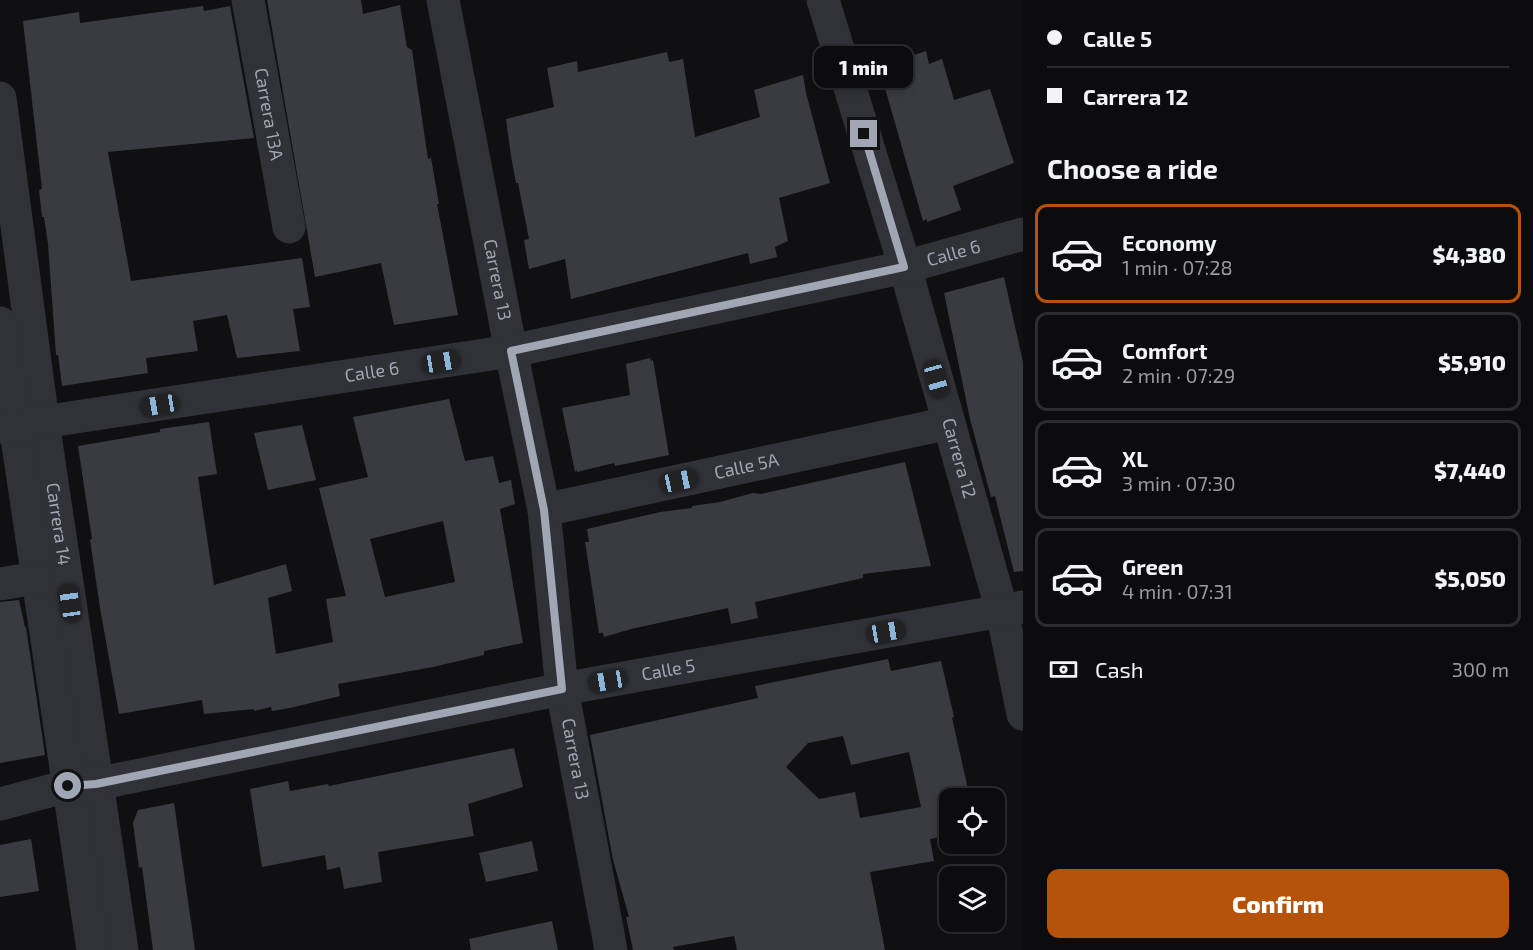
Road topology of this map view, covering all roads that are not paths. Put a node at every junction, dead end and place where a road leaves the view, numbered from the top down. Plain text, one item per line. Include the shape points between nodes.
1 (249, 0) edge
2 (443, 0) edge
3 (823, 0) edge
4 (0, 98) edge
5 (289, 227) dead end
6 (1023, 234) edge
7 (904, 267) junction
8 (0, 323) edge
9 (511, 351) junction
10 (949, 423) junction
11 (19, 425) edge
12 (544, 510) junction
13 (37, 578) junction
14 (0, 584) edge
15 (1012, 609) edge
16 (562, 689) junction
17 (1023, 714) edge
18 (82, 785) junction
19 (0, 804) edge
20 (93, 950) edge
21 (122, 950) edge
22 (611, 950) edge

1 - 5 street, Carrera 13A
2 - 9 street, Carrera 13
3 - 7 street, Carrera 12
4 - 11 street, Carrera 14
6 - 7 street, Calle 6
7 - 9 street, Calle 6
7 - 10 street, Carrera 12
8 - 11 street, Carrera 14
9 - 11 street, Calle 6
9 - 12 street, Carrera 13
10 - 12 street, Calle 5A
10 - 15 street, Carrera 12
11 - 13 street, Carrera 14
11 - 18 street, Carrera 14
12 - 16 street, Carrera 13
13 - 14 street
13 - 18 street, Carrera 14
15 - 16 street, Calle 5
15 - 17 street, Carrera 12
16 - 18 street, Calle 5
16 - 22 street, Carrera 13
18 - 19 street, Calle 5
18 - 20 street, Carrera 14
18 - 21 street, Carrera 14

